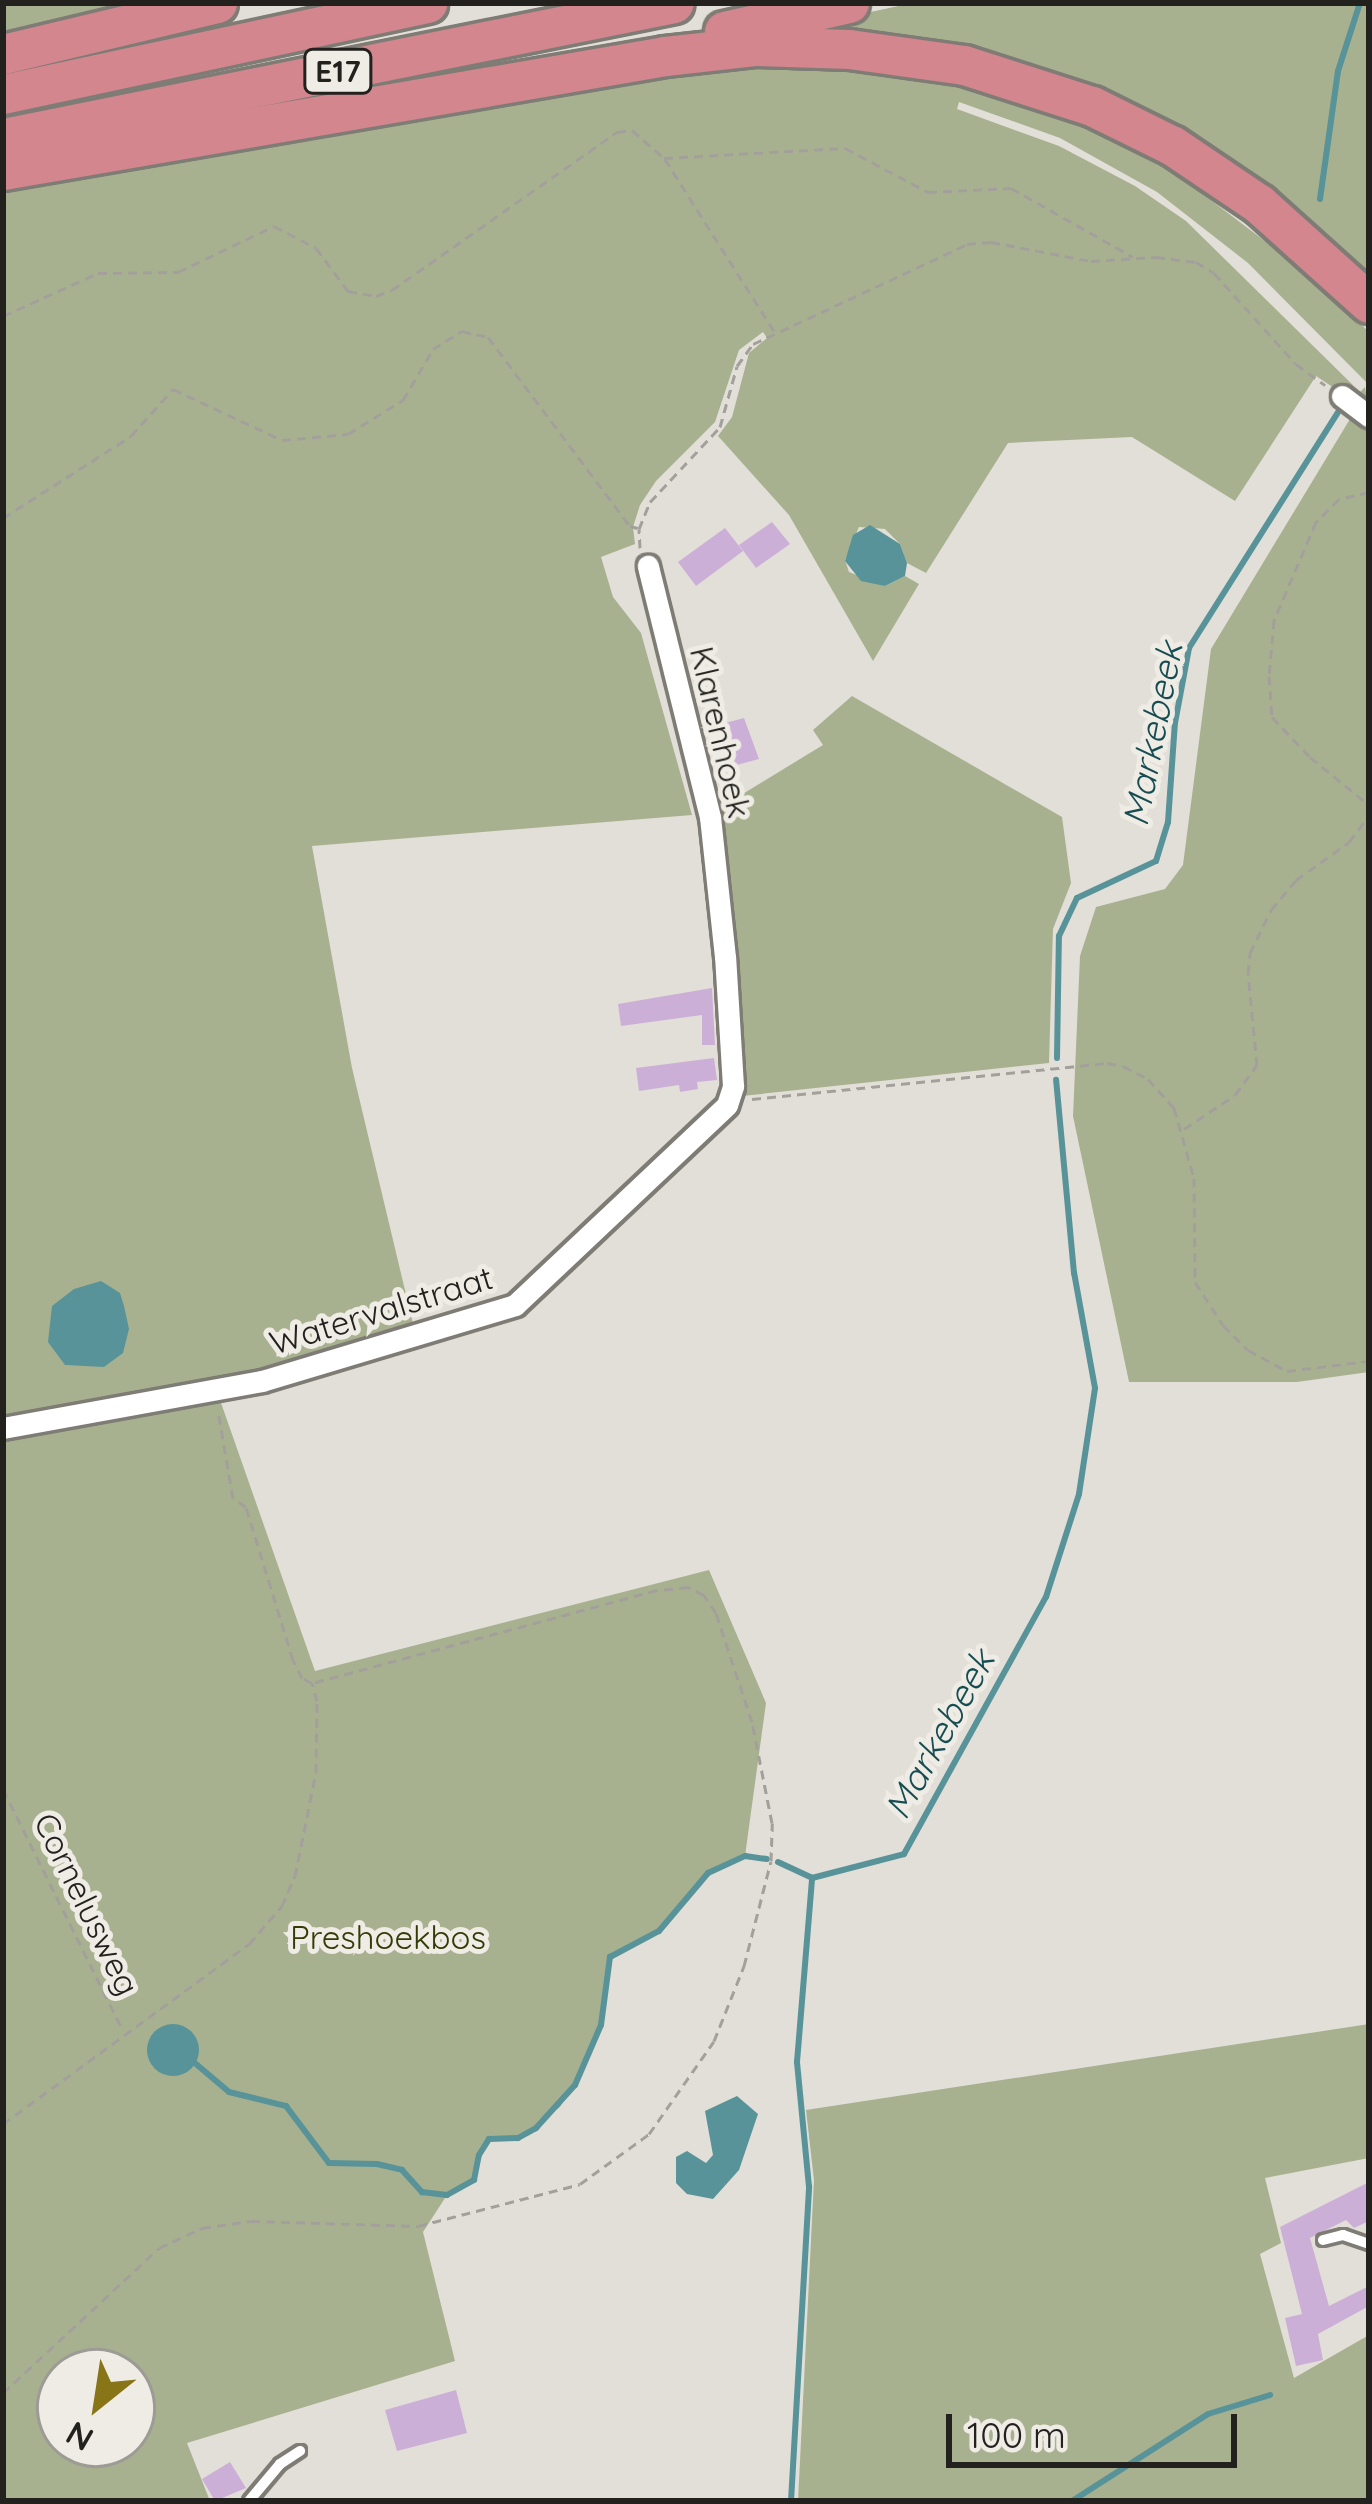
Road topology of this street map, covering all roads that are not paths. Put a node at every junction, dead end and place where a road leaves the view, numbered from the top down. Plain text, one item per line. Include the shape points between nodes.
1 (217, 3) edge
2 (427, 3) edge
3 (674, 3) edge
4 (849, 3) edge
5 (3, 54) edge
6 (3, 94) edge
7 (356, 112) junction
8 (3, 137) edge
9 (3, 170) edge
10 (1369, 303) edge
11 (1342, 396) road end
12 (1369, 416) edge
13 (648, 566) dead end
14 (732, 1097) joint
15 (3, 1428) edge
16 (1323, 2240) dead end
17 (1369, 2244) edge
18 (300, 2451) dead end
19 (249, 2501) edge

1 - 5 highway
2 - 6 highway, E17
3 - 8 highway, E17
4 - 7 highway
7 - 9 highway
7 - 10 highway via 755,46 964,64 1092,106 1173,146 1259,204
11 - 12 street
13 - 14 street, Klarenhoek via 710,817
14 - 15 street, Watervalstraat via 515,1305 214,1391
16 - 17 lane via 1343,2235
18 - 19 lane

